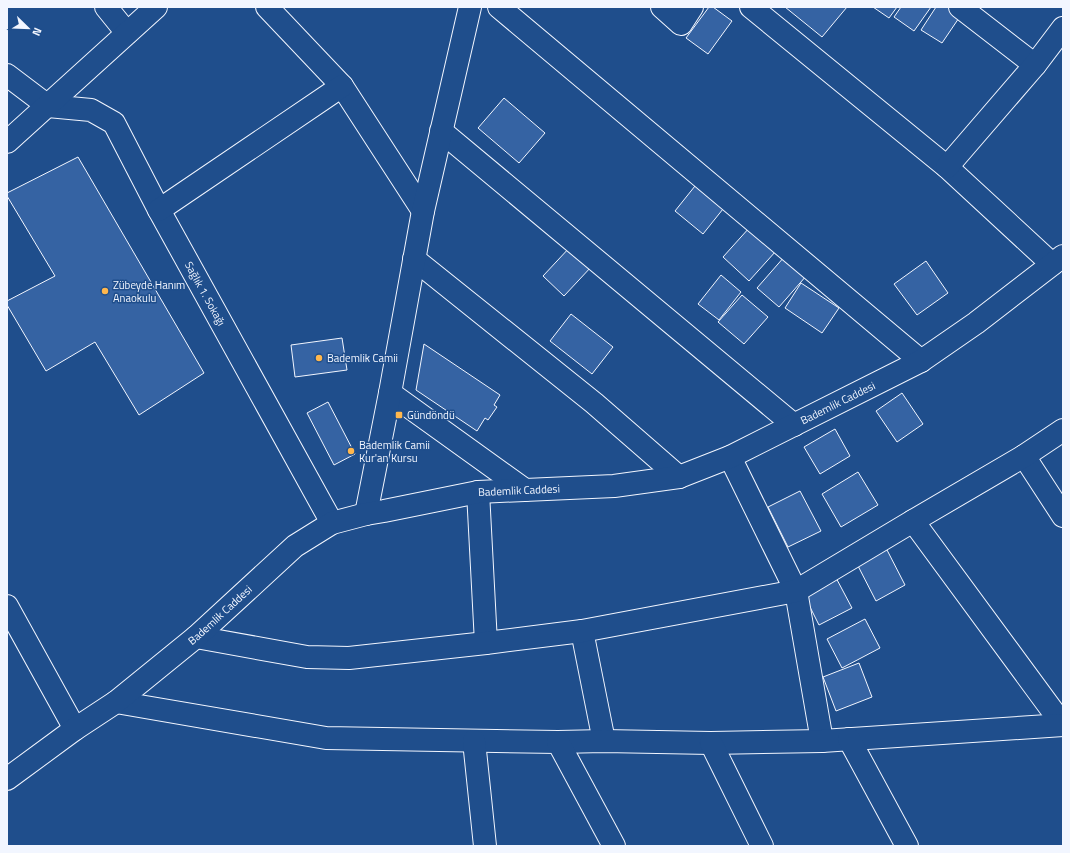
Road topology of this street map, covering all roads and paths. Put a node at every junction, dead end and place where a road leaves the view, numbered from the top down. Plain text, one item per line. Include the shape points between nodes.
1 (106, 7) edge
2 (156, 7) edge
3 (267, 7) edge
4 (470, 7) edge
5 (499, 7) edge
6 (662, 7) edge
7 (692, 7) edge
8 (751, 7) edge
9 (960, 7) edge
10 (1063, 28) edge
11 (127, 33) junction
12 (1035, 65) junction
13 (7, 75) edge
14 (342, 86) junction
15 (48, 106) junction
16 (441, 131) junction
17 (7, 142) edge
18 (948, 167) junction
19 (159, 210) junction
20 (423, 211) junction
21 (414, 259) junction
22 (1058, 260) edge
23 (921, 361) junction
24 (390, 393) junction
25 (794, 425) junction
26 (1063, 430) edge
27 (1024, 456) junction
28 (730, 457) junction
29 (679, 477) junction
30 (525, 490) junction
31 (478, 492) junction
32 (366, 514) junction
33 (1063, 516) edge
34 (913, 521) junction
35 (332, 523) junction
36 (796, 591) junction
37 (7, 606) edge
38 (582, 631) junction
39 (196, 637) junction
40 (486, 643) junction
41 (116, 702) junction
42 (1063, 725) edge
43 (75, 729) junction
44 (848, 739) junction
45 (474, 741) junction
46 (604, 741) junction
47 (822, 741) junction
48 (558, 742) junction
49 (711, 743) junction
50 (7, 780) edge
51 (485, 846) edge
52 (614, 846) edge
53 (762, 846) edge
54 (908, 846) edge

1 - 11 street
2 - 11 street
3 - 14 street
4 - 16 street
5 - 23 street
6 - 7 street via 680,24
8 - 18 street
9 - 12 street
10 - 12 street
11 - 15 street
12 - 18 street
13 - 15 street
14 - 19 street
14 - 20 street
15 - 17 street
15 - 19 street, Sağlık 1. Sokağı via 91,110 114,123
16 - 20 street
16 - 25 street
18 - 22 street
19 - 35 street, Sağlık 1. Sokağı
20 - 21 street
21 - 24 street
21 - 29 street via 594,403
22 - 23 street, Bademlik Caddesi via 976,323
23 - 25 street, Bademlik Caddesi
24 - 30 street
24 - 32 street
25 - 28 street, Bademlik Caddesi
26 - 27 street
27 - 33 street
27 - 34 street
28 - 29 street, Bademlik Caddesi
28 - 36 street
29 - 30 street, Bademlik Caddesi via 614,486
30 - 31 street, Bademlik Caddesi
31 - 32 street, Bademlik Caddesi
31 - 40 street
32 - 35 street, Bademlik Caddesi
34 - 36 street
34 - 42 street
35 - 39 street, Bademlik Caddesi via 295,546
36 - 38 street
36 - 47 street
37 - 43 street
38 - 40 street
38 - 46 street
39 - 40 street via 307,657 349,658
39 - 41 street, Bademlik Caddesi
41 - 43 street, Bademlik Caddesi
41 - 45 street via 326,738
42 - 44 street
43 - 50 street, Bademlik Caddesi
44 - 47 street
44 - 54 street
45 - 48 street
45 - 51 street
46 - 48 street
46 - 49 street
47 - 49 street
48 - 52 street
49 - 53 street

